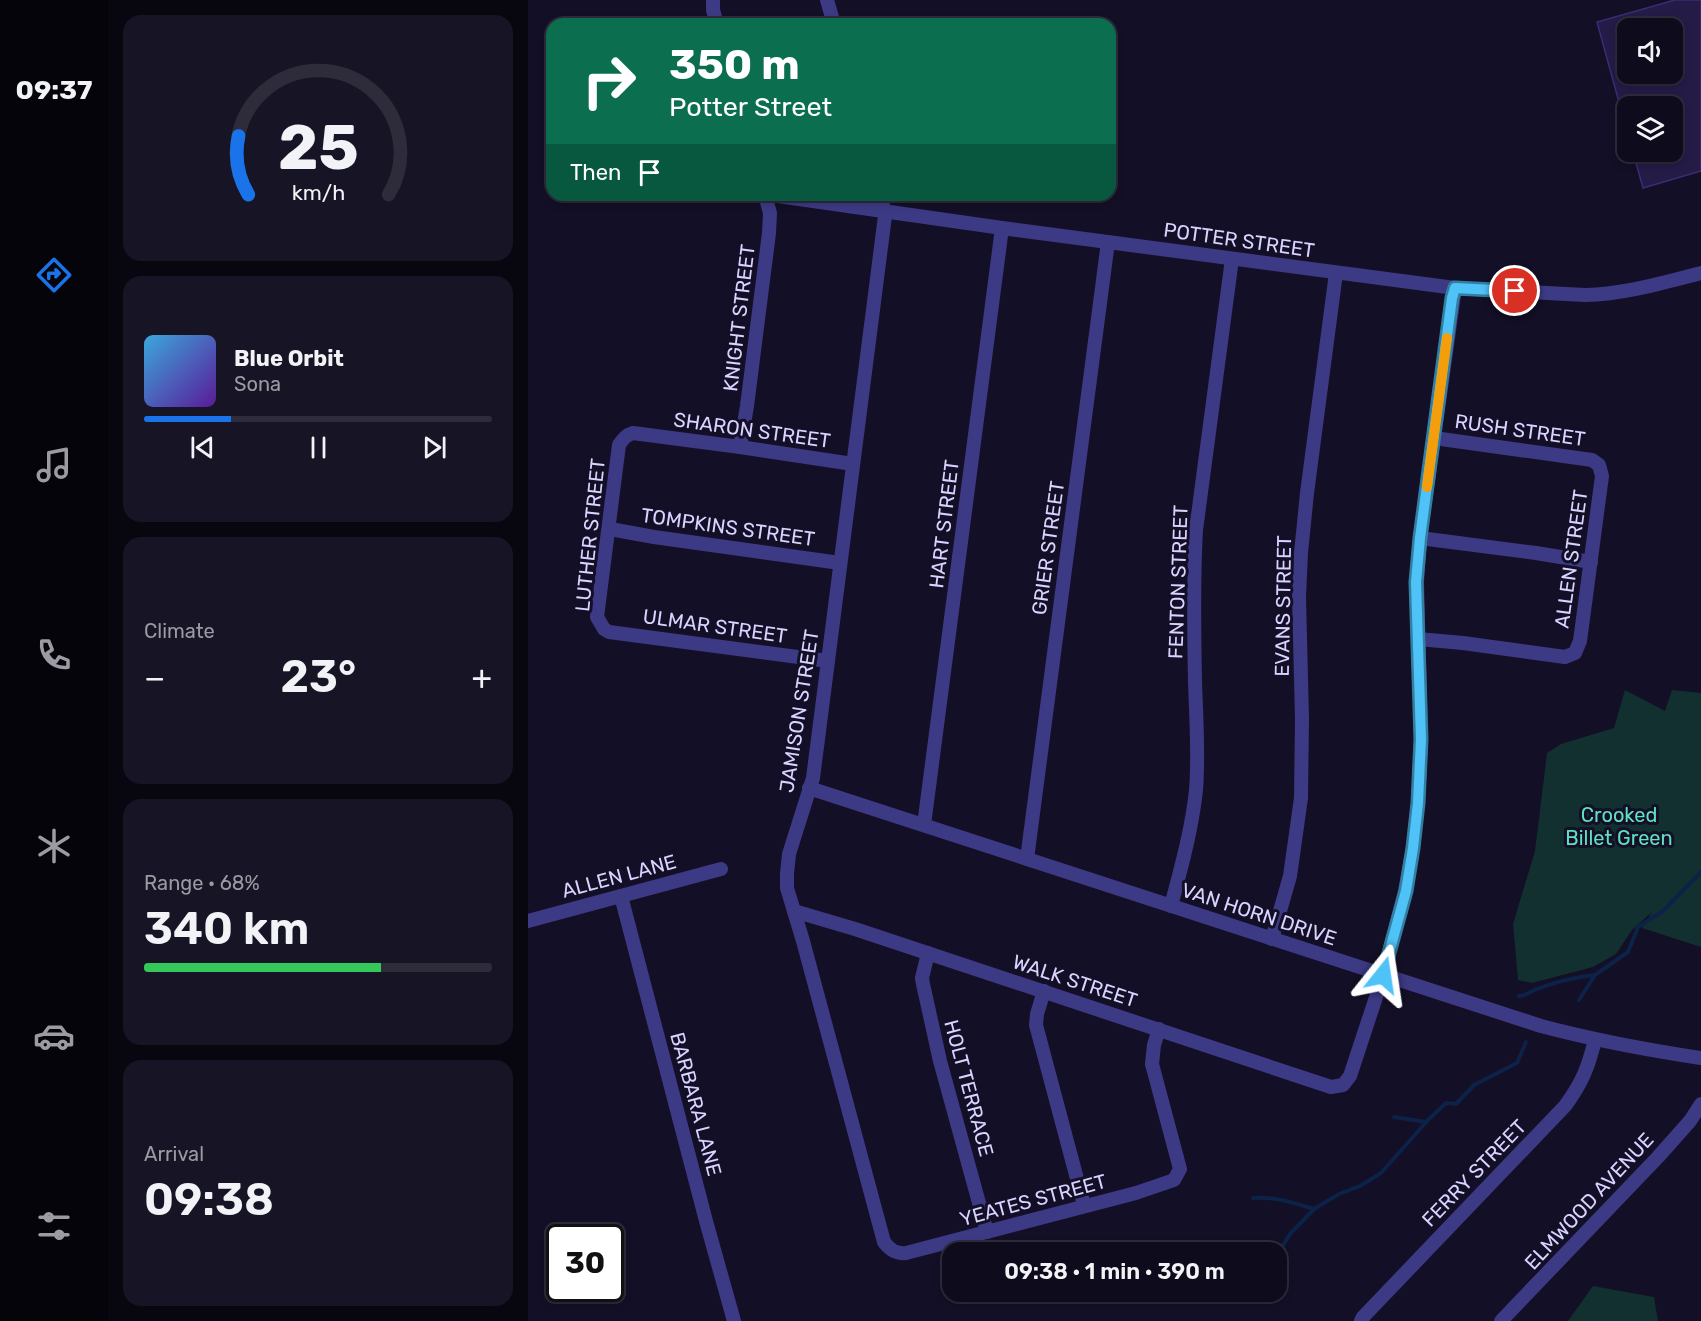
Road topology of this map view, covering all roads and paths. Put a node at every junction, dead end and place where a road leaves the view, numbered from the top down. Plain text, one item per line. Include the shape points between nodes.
1 (713, 0) edge
2 (827, 0) edge
3 (715, 18) edge
4 (832, 18) edge
5 (767, 201) edge
6 (811, 201) edge
7 (882, 201) edge
8 (885, 212) junction
9 (1002, 228) junction
10 (1108, 242) junction
11 (1232, 260) junction
12 (1336, 273) junction
13 (1701, 273) edge
14 (1455, 288) junction
15 (644, 434) joint
16 (1434, 438) junction
17 (740, 447) junction
18 (854, 464) junction
19 (1599, 465) joint
20 (609, 529) junction
21 (1420, 538) junction
22 (1591, 562) junction
23 (840, 563) junction
24 (600, 624) joint
25 (1418, 639) junction
26 (828, 661) junction
27 (809, 788) junction
28 (924, 825) junction
29 (1027, 859) junction
30 (721, 869) dead end
31 (621, 896) junction
32 (1170, 906) junction
33 (794, 911) junction
34 (528, 921) edge
35 (1272, 939) junction
36 (928, 953) junction
37 (1383, 975) junction
38 (1044, 992) junction
39 (1159, 1029) junction
40 (1595, 1040) junction
41 (1701, 1058) edge
42 (1701, 1104) edge
43 (1084, 1205) junction
44 (987, 1232) junction
45 (895, 1252) joint
46 (734, 1321) edge
47 (1361, 1321) edge
48 (1501, 1321) edge

1 - 3 street
2 - 4 street
5 - 17 street, KNIGHT STREET via 769,233
6 - 8 street, POTTER STREET
7 - 8 street, JAMISON STREET
8 - 9 street, POTTER STREET
8 - 18 street, JAMISON STREET
9 - 10 street, POTTER STREET
9 - 28 street, HART STREET
10 - 11 street, POTTER STREET
10 - 29 street, GRIER STREET
11 - 12 street, POTTER STREET
11 - 32 street, FENTON STREET via 1196,530 1196,791
12 - 14 street, POTTER STREET
12 - 35 street, EVANS STREET via 1301,553 1300,798 1290,876
13 - 14 street, POTTER STREET via 1606,294
14 - 16 street
15 - 17 street, SHARON STREET
15 - 20 street, LUTHER STREET via 627,435 619,445
16 - 19 street, RUSH STREET via 1592,460
16 - 21 street
17 - 18 street, SHARON STREET
18 - 23 street, JAMISON STREET
19 - 22 street, ALLEN STREET via 1602,476
20 - 23 street, TOMPKINS STREET
20 - 24 street, LUTHER STREET via 597,617
21 - 22 street
21 - 25 street via 1416,582
22 - 25 street, ALLEN STREET via 1580,641 1570,656
23 - 26 street, JAMISON STREET
24 - 26 street, ULMAR STREET via 609,632
25 - 37 street via 1418,803 1406,891
26 - 27 street, JAMISON STREET
27 - 28 street, VAN HORN DRIVE
27 - 33 street, JAMISON STREET via 789,854 787,888
28 - 29 street, VAN HORN DRIVE
29 - 32 street, VAN HORN DRIVE
30 - 31 street, ALLEN LANE
31 - 34 street, ALLEN LANE
31 - 46 street, BARBARA LANE
32 - 35 street, VAN HORN DRIVE
33 - 36 street, WALK STREET
33 - 45 street, JAMISON STREET via 884,1242
35 - 37 street, VAN HORN DRIVE
36 - 38 street, WALK STREET
36 - 44 street, HOLT TERRACE via 923,984
37 - 39 street, WALK STREET via 1350,1076 1343,1085 1331,1087
37 - 40 street, VAN HORN DRIVE
38 - 39 street, WALK STREET
38 - 43 street via 1036,1025
39 - 43 street, YEATES STREET via 1152,1064 1180,1169 1174,1180
40 - 41 street, VAN HORN DRIVE
40 - 47 street, FERRY STREET via 1586,1074 1565,1106
42 - 48 street, ELMWOOD AVENUE via 1658,1157
43 - 44 street, YEATES STREET
44 - 45 street, YEATES STREET via 906,1253

